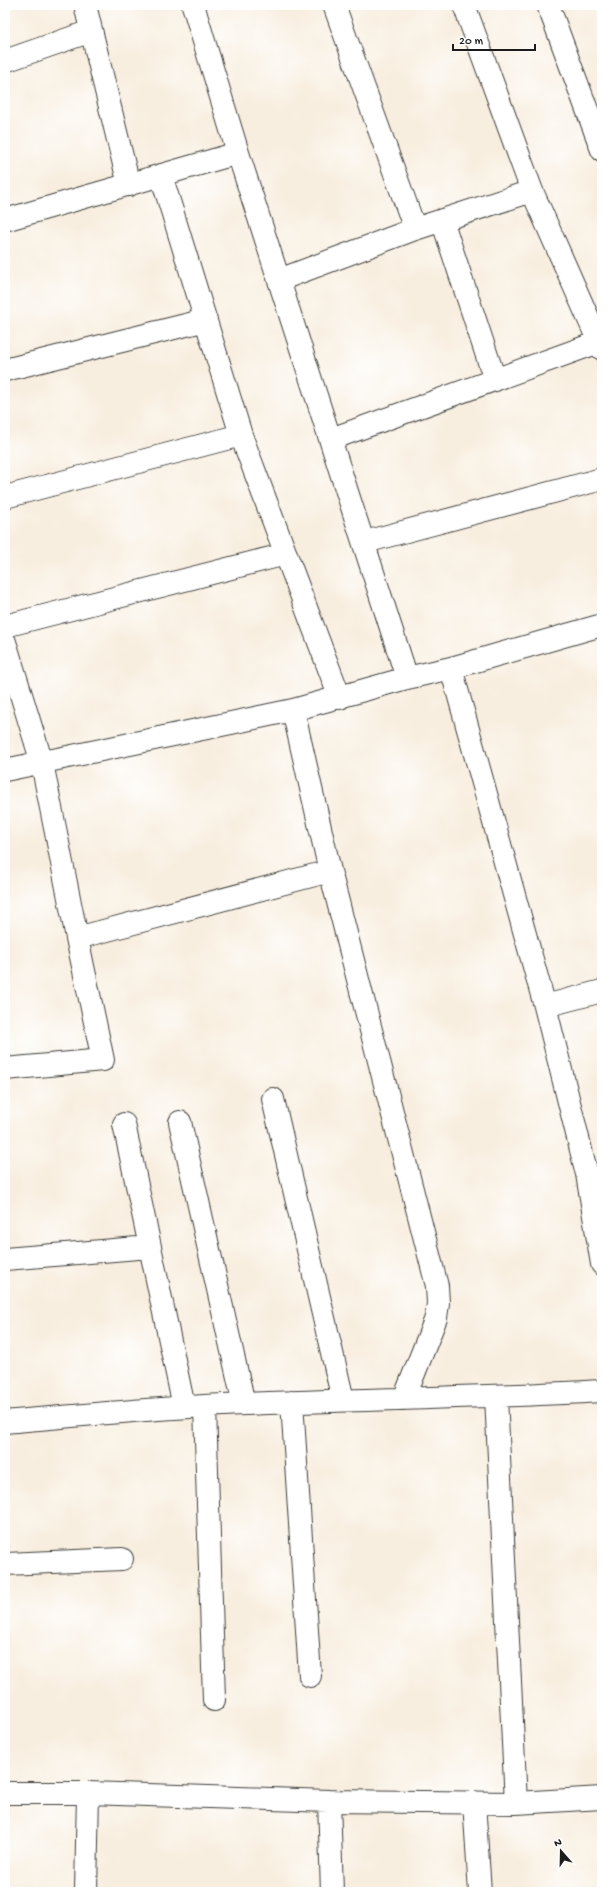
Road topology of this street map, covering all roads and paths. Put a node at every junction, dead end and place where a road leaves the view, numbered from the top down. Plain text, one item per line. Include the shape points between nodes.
1 (85, 5) edge
2 (194, 5) edge
3 (334, 5) edge
4 (464, 5) edge
5 (548, 5) edge
6 (91, 31) junction
7 (5, 61) edge
8 (602, 150) edge
9 (238, 153) junction
10 (161, 175) junction
11 (128, 185) junction
12 (532, 191) junction
13 (5, 220) edge
14 (442, 220) junction
15 (415, 229) junction
16 (279, 280) junction
17 (206, 320) junction
18 (600, 346) edge
19 (5, 370) edge
20 (495, 380) junction
21 (241, 435) junction
22 (331, 439) junction
23 (602, 478) edge
24 (5, 497) edge
25 (364, 542) junction
26 (286, 554) junction
27 (602, 625) edge
28 (5, 626) edge
29 (5, 642) edge
30 (451, 668) junction
31 (407, 678) junction
32 (340, 698) junction
33 (293, 710) junction
34 (42, 764) junction
35 (5, 770) edge
36 (330, 871) junction
37 (77, 938) junction
38 (602, 991) edge
39 (545, 1006) junction
40 (5, 1069) edge
41 (273, 1098) dead end
42 (180, 1122) dead end
43 (124, 1124) dead end
44 (150, 1247) junction
45 (5, 1259) edge
46 (602, 1264) edge
47 (602, 1391) edge
48 (496, 1397) junction
49 (404, 1399) junction
50 (343, 1400) junction
51 (292, 1402) junction
52 (244, 1404) junction
53 (195, 1406) junction
54 (5, 1422) edge
55 (122, 1559) dead end
56 (5, 1564) edge
57 (310, 1676) dead end
58 (214, 1700) dead end
59 (5, 1793) edge
60 (88, 1793) junction
61 (602, 1798) edge
62 (329, 1801) junction
63 (474, 1802) junction
64 (516, 1803) junction
65 (86, 1892) edge
66 (332, 1892) edge
67 (480, 1892) edge

1 - 6 street
2 - 9 street
3 - 15 street
4 - 12 street
5 - 8 street
6 - 7 street
6 - 11 street
9 - 10 street
9 - 16 street
10 - 11 street
10 - 17 street
11 - 13 street
12 - 14 street
12 - 18 street
14 - 15 street
14 - 20 street
15 - 16 street
16 - 22 street
17 - 19 street
17 - 21 street
18 - 20 street
20 - 22 street
21 - 24 street
21 - 26 street
22 - 25 street
23 - 25 street
25 - 31 street
26 - 28 street
26 - 32 street
27 - 30 street
29 - 34 street
30 - 31 street
30 - 39 street
31 - 32 street
32 - 33 street
33 - 34 street
33 - 36 street
34 - 35 street
34 - 37 street
36 - 37 street
36 - 49 street via 437,1286 436,1318
37 - 40 street via 103,1060
38 - 39 street
39 - 46 street via 587,1174
41 - 50 street
42 - 52 street
43 - 44 street
44 - 45 street
44 - 53 street
47 - 48 street
48 - 49 street
48 - 64 street
49 - 50 street
50 - 51 street
51 - 52 street
51 - 57 street
52 - 53 street
53 - 54 street
53 - 58 street
55 - 56 street
59 - 60 street
60 - 62 street
60 - 65 street
61 - 64 street
62 - 63 street
62 - 66 street
63 - 64 street
63 - 67 street

